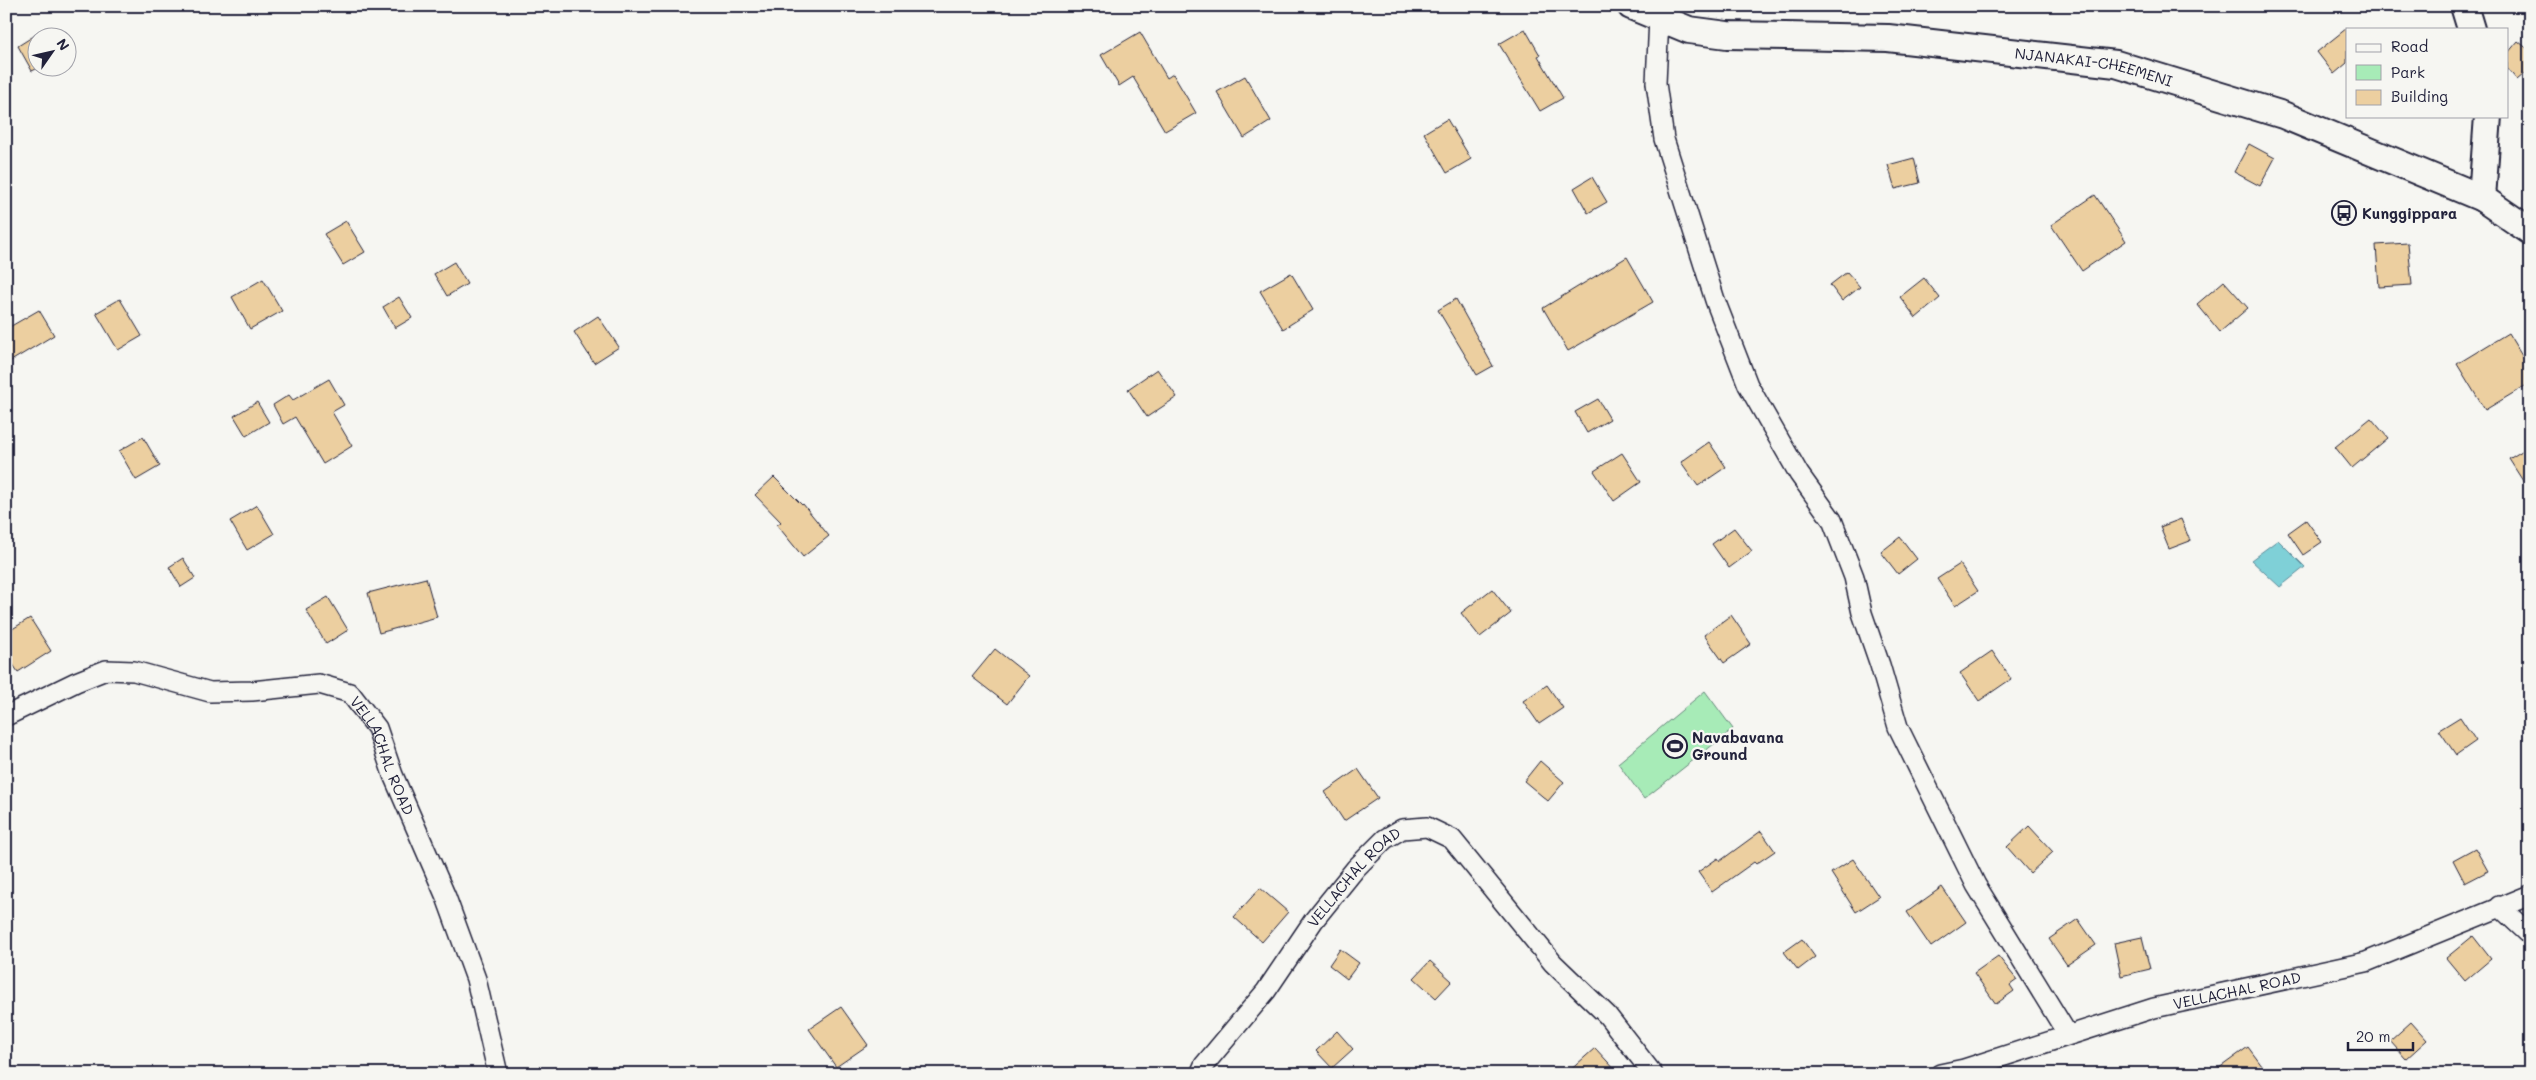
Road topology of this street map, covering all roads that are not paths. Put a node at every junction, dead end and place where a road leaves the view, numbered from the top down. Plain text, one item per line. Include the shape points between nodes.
1 (1631, 6) edge
2 (2464, 6) edge
3 (1659, 18) junction
4 (2471, 28) edge
5 (2488, 118) edge
6 (2482, 198) junction
7 (2530, 232) edge
8 (6, 716) edge
9 (2530, 895) edge
10 (2499, 906) junction
11 (2530, 935) edge
12 (2068, 1035) junction
13 (498, 1074) edge
14 (1200, 1074) edge
15 (1654, 1074) edge
16 (1940, 1074) edge

1 - 3 main road, NJANAKAI-CHEEMENI
2 - 4 main road
3 - 6 main road, NJANAKAI-CHEEMENI via 1689,30 1727,35 1888,38 2116,64 2283,114
3 - 12 street via 1656,83 1664,139 1716,300 1748,385 1799,474 1832,520 1854,577 1898,727 1976,885
5 - 6 main road
6 - 7 main road, NJANAKAI-CHEEMENI
8 - 13 street, VELLACHAL ROAD via 106,670 134,671 210,692 319,684 350,693 377,728 393,775 446,897 476,979
9 - 10 street, VELLACHAL ROAD
10 - 11 street
10 - 12 street, VELLACHAL ROAD via 2366,962 2154,1008
12 - 16 street, VELLACHAL ROAD
14 - 15 street, VELLACHAL ROAD via 1266,991 1314,920 1356,868 1384,839 1402,829 1428,827 1452,839 1553,963 1607,1015

